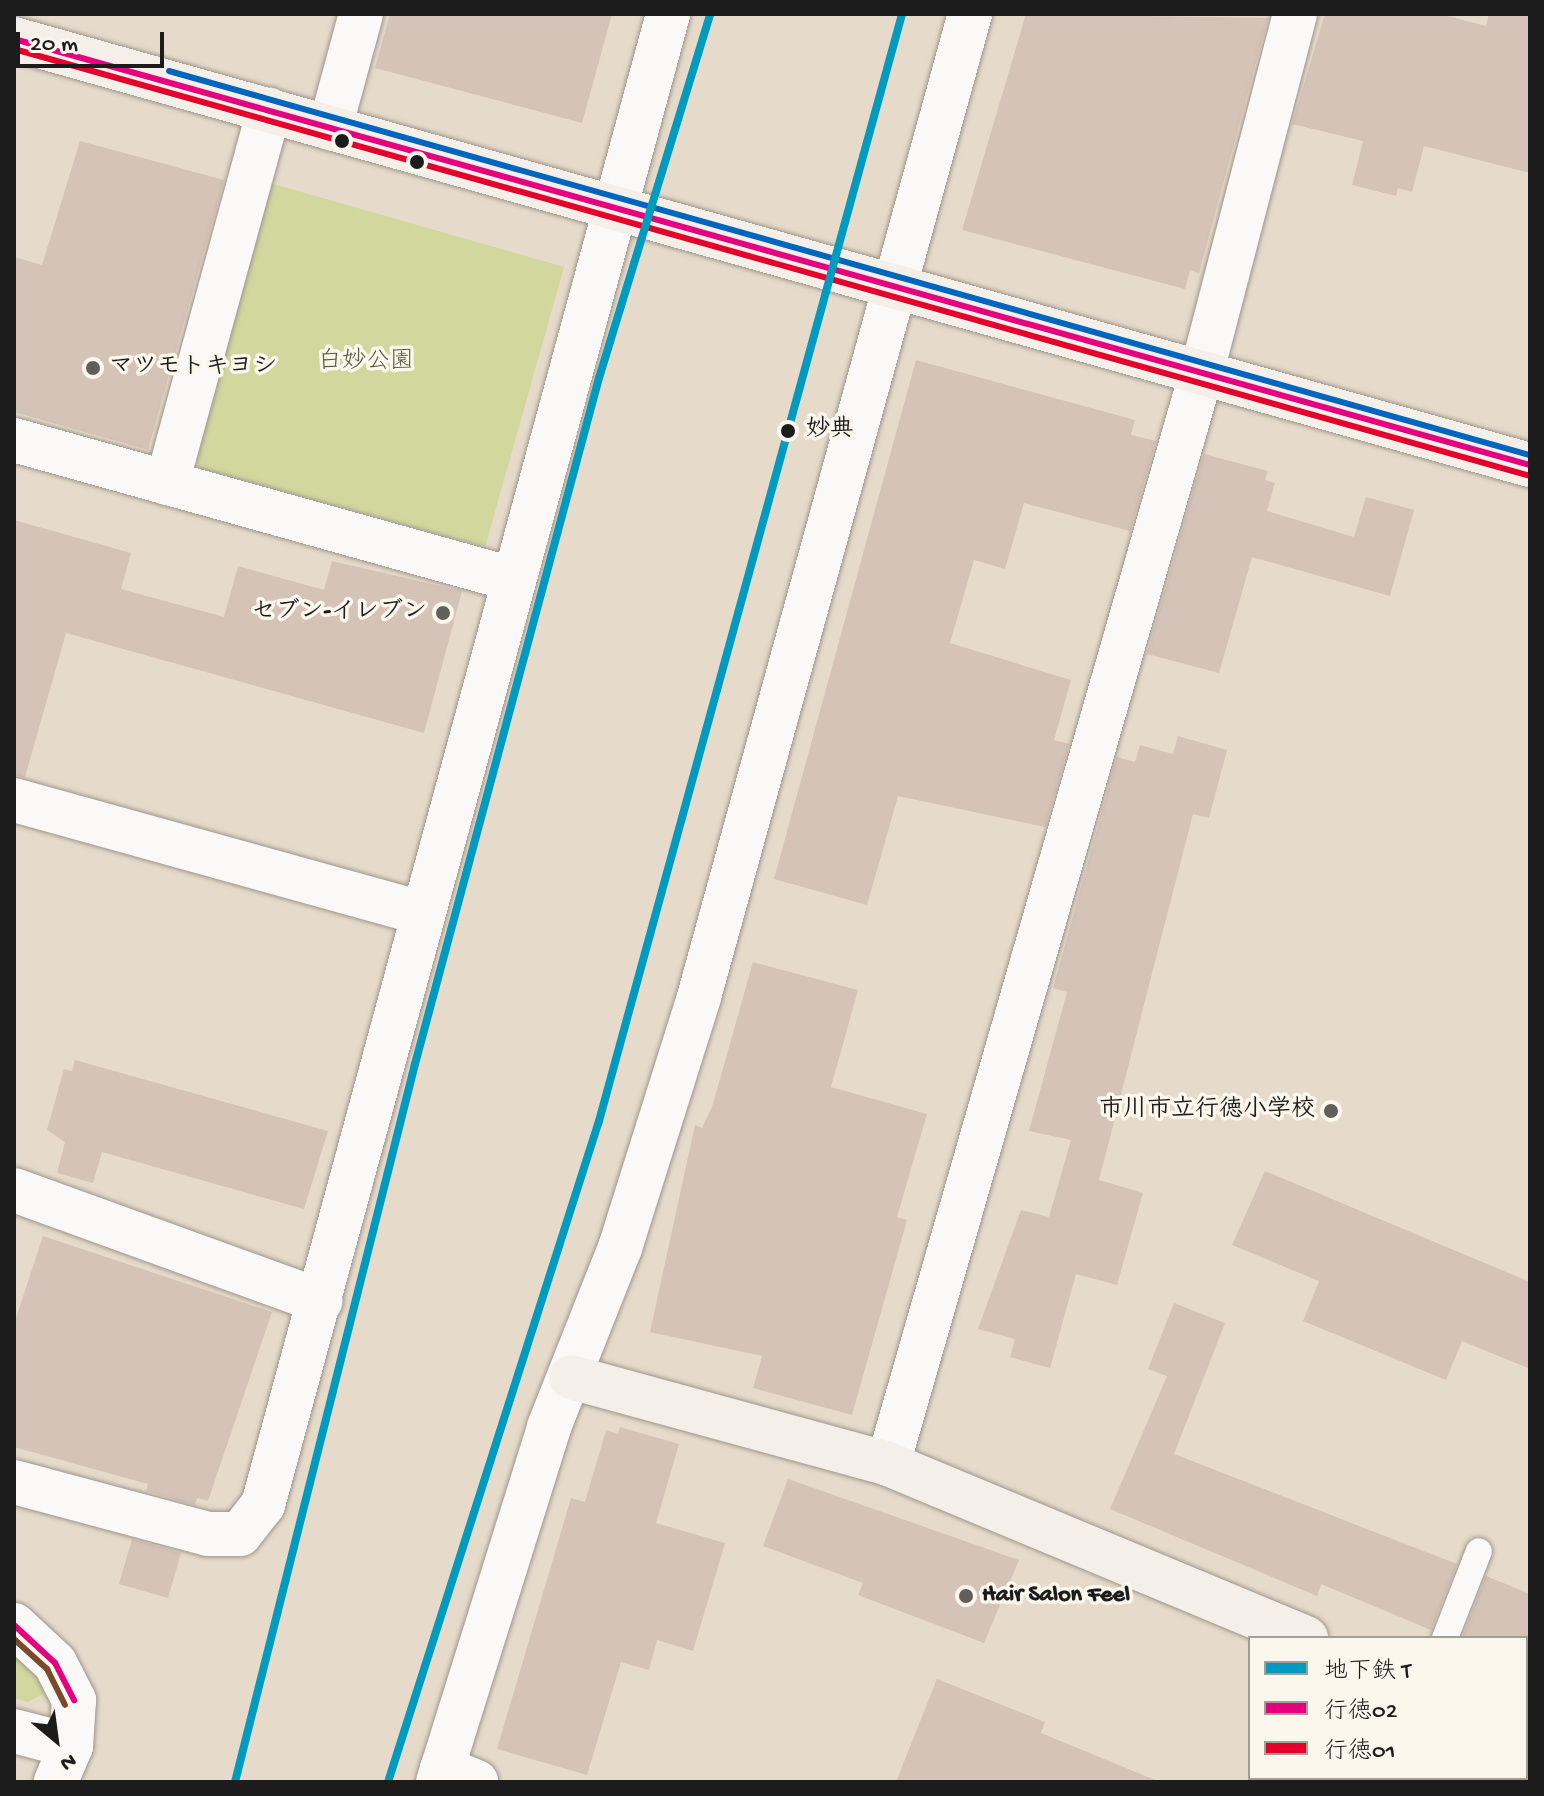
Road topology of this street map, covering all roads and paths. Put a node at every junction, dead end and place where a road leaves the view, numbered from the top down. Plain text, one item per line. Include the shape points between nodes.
1 (361, 14) edge
2 (668, 14) edge
3 (970, 14) edge
4 (1295, 14) edge
5 (14, 39) edge
6 (269, 110) junction
7 (330, 128) junction
8 (610, 206) junction
9 (898, 287) junction
10 (1202, 371) junction
11 (14, 440) edge
12 (1530, 465) edge
13 (167, 483) junction
14 (512, 579) junction
15 (14, 800) edge
16 (421, 913) junction
17 (14, 1190) edge
18 (321, 1301) junction
19 (571, 1377) junction
20 (888, 1464) junction
21 (14, 1482) edge
22 (1479, 1551) dead end
23 (14, 1625) edge
24 (1301, 1636) edge
25 (1446, 1636) edge
26 (14, 1731) edge
27 (64, 1764) edge
28 (452, 1777) edge

1 - 7 street
2 - 8 street
3 - 9 street
4 - 10 street
5 - 6 street
6 - 7 street
6 - 13 street
7 - 8 street
8 - 9 street
8 - 14 street
9 - 10 street
9 - 19 street via 699,997 620,1248
10 - 12 street
10 - 20 street
11 - 13 street
13 - 14 street
14 - 16 street
15 - 16 street
16 - 18 street
17 - 18 street
18 - 21 street via 263,1505 240,1534 208,1534
19 - 20 street
19 - 28 street
20 - 24 street
22 - 25 lane
23 - 27 street via 55,1663 74,1700
26 - 27 street

